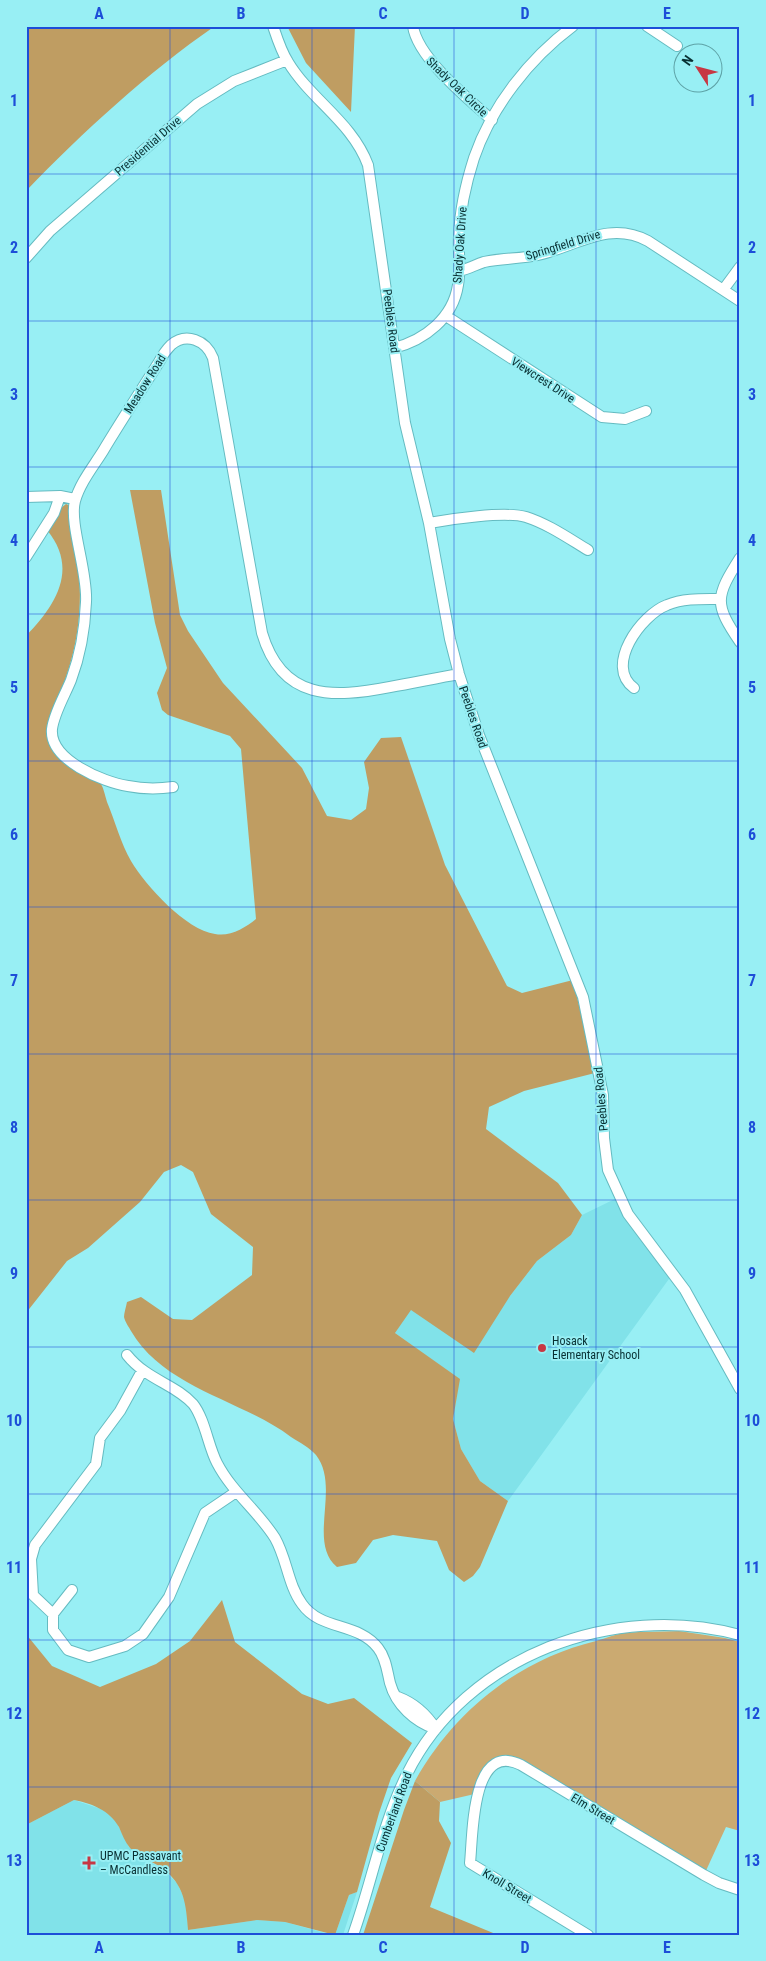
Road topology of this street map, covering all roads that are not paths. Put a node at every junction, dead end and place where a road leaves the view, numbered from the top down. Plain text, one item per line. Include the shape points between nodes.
1 (274, 26) edge
2 (413, 26) edge
3 (573, 26) edge
4 (647, 26) edge
5 (674, 44) edge
6 (287, 60) junction
7 (492, 120) junction
8 (26, 258) edge
9 (740, 267) edge
10 (459, 270) junction
11 (723, 290) junction
12 (740, 302) edge
13 (446, 316) junction
14 (394, 348) junction
15 (646, 411) dead end
16 (60, 496) junction
17 (26, 497) edge
18 (75, 499) junction
19 (429, 523) junction
20 (588, 550) dead end
21 (26, 557) edge
22 (740, 558) edge
23 (720, 598) junction
24 (740, 642) edge
25 (459, 674) junction
26 (634, 688) dead end
27 (173, 787) dead end
28 (127, 1355) dead end
29 (142, 1371) junction
30 (740, 1389) edge
31 (236, 1492) junction
32 (72, 1590) dead end
33 (53, 1614) junction
34 (740, 1635) edge
35 (436, 1729) junction
36 (476, 1813) joint
37 (740, 1890) edge
38 (353, 1935) edge
39 (588, 1935) edge

1 - 6 street, Peebles Road
2 - 7 street, Shady Oak Circle via 425,56
3 - 7 street, Shady Oak Drive via 526,71
4 - 5 street
6 - 8 street, Presidential Drive via 234,80 197,104 50,231
6 - 14 street, Peebles Road via 314,95 350,131 365,156 372,185
7 - 10 street, Shady Oak Drive via 474,159 464,195
9 - 11 street
10 - 11 street, Springfield Drive via 485,262 544,254 597,234 621,232 639,236
10 - 13 street, Shady Oak Drive via 456,294
11 - 12 street, Springfield Drive
13 - 14 street, Shady Oak Drive via 423,336
13 - 15 street, Viewcrest Drive via 602,417 626,419
14 - 19 street, Peebles Road via 406,424
16 - 17 street
16 - 18 street
16 - 21 street via 54,513
18 - 25 street, Meadow Road via 168,348 180,340 200,341 213,358 262,633 273,659 296,682 328,694 359,693
18 - 27 street, Meadow Road via 74,517 86,578 86,609 72,677 52,727 54,742 65,757 95,776 127,786
19 - 20 street via 525,517
19 - 25 street, Peebles Road
22 - 23 street
23 - 24 street via 722,613
23 - 26 street via 674,602 656,610 642,622 628,645 624,664 626,680
25 - 30 street, Peebles Road via 479,735 583,997 603,1095 605,1155 612,1183 628,1214 685,1290
28 - 29 street
29 - 31 street via 179,1393 198,1411 218,1465
29 - 33 street via 120,1411 100,1438 96,1464 35,1545 31,1559 33,1595
31 - 33 street via 205,1513 169,1597 143,1634 125,1646 89,1657 68,1650 53,1630
31 - 35 street via 275,1538 301,1603 321,1621 369,1638 384,1658 390,1684 398,1697 429,1718
32 - 33 street
34 - 35 street, Cumberland Road via 703,1627 658,1624 611,1629 570,1640 504,1669 468,1696
35 - 38 street, Cumberland Road via 414,1762 398,1796
36 - 37 street, Elm Street via 480,1783 485,1772 502,1760 516,1762 719,1884
36 - 39 street, Knoll Street via 470,1863

